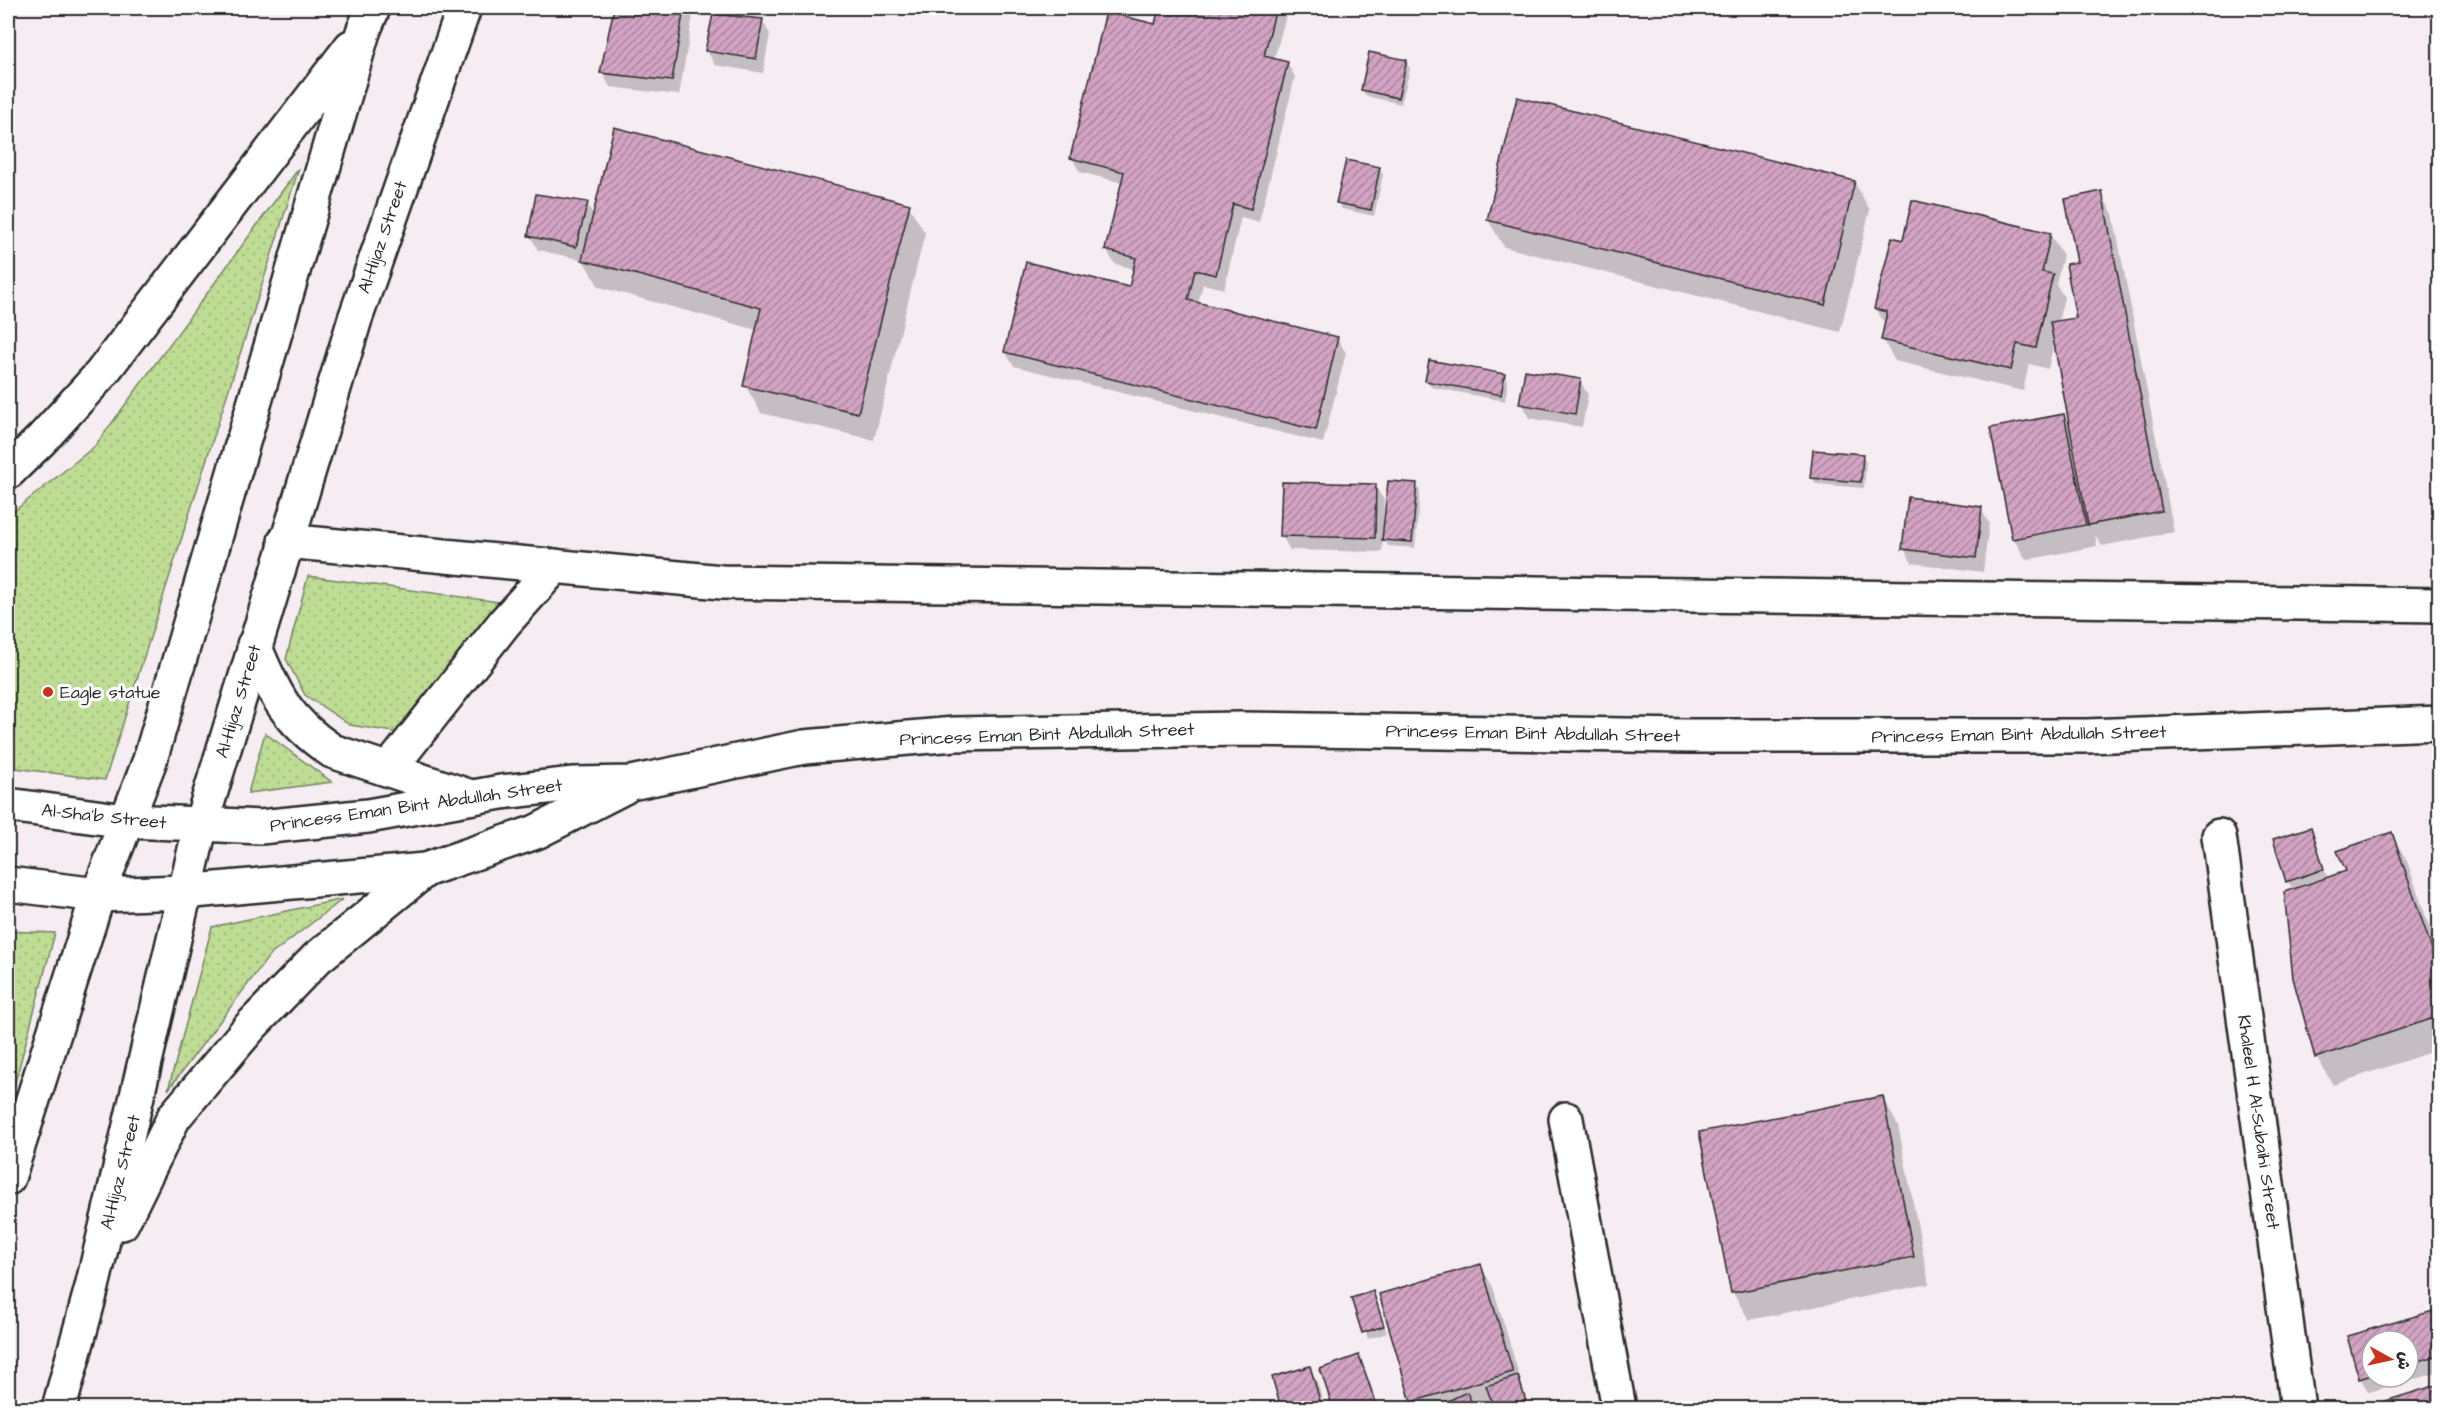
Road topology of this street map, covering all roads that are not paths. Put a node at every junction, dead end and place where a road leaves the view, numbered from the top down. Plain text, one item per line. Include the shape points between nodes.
1 (464, 8) edge
2 (368, 20) edge
3 (8, 472) edge
4 (285, 541) junction
5 (555, 566) junction
6 (2439, 605) edge
7 (254, 645) junction
8 (2439, 723) edge
9 (390, 768) junction
10 (631, 783) junction
11 (471, 797) junction
12 (8, 805) edge
13 (126, 821) junction
14 (201, 824) junction
15 (2219, 836) dead end
16 (425, 870) junction
17 (8, 884) edge
18 (183, 892) junction
19 (99, 895) junction
20 (1566, 1119) dead end
21 (8, 1178) edge
22 (92, 1287) junction
23 (59, 1408) edge
24 (1619, 1408) edge
25 (2298, 1408) edge

1 - 4 street, Al-Hijaz Street via 355,319
2 - 3 street via 101,374
2 - 13 street via 150,760
4 - 5 street
4 - 7 street, Al-Hijaz Street
5 - 6 street via 722,582
5 - 9 street via 505,622
7 - 9 street via 273,692 314,739 332,751
7 - 14 street, Al-Hijaz Street
8 - 10 street, Princess Eman Bint Abdullah Street via 2086,736 1689,736 1240,729 955,734 804,747
9 - 11 street
10 - 11 street, Princess Eman Bint Abdullah Street via 574,784
10 - 16 street, Princess Eman Bint Abdullah Street via 536,832
11 - 14 street, Princess Eman Bint Abdullah Street via 368,816 260,827
12 - 13 street, Al-Sha'b Street
13 - 14 street, Al-Sha'b Street
13 - 19 street
14 - 18 street, Al-Hijaz Street
15 - 25 street, Khaleel H Al-Subaihi Street
16 - 18 street, Princess Eman Bint Abdullah Street
16 - 22 street via 316,958 251,1026 174,1117
17 - 19 street
18 - 19 street
18 - 22 street, Al-Hijaz Street via 172,956
19 - 21 street
20 - 24 street
22 - 23 street, Al-Hijaz Street

